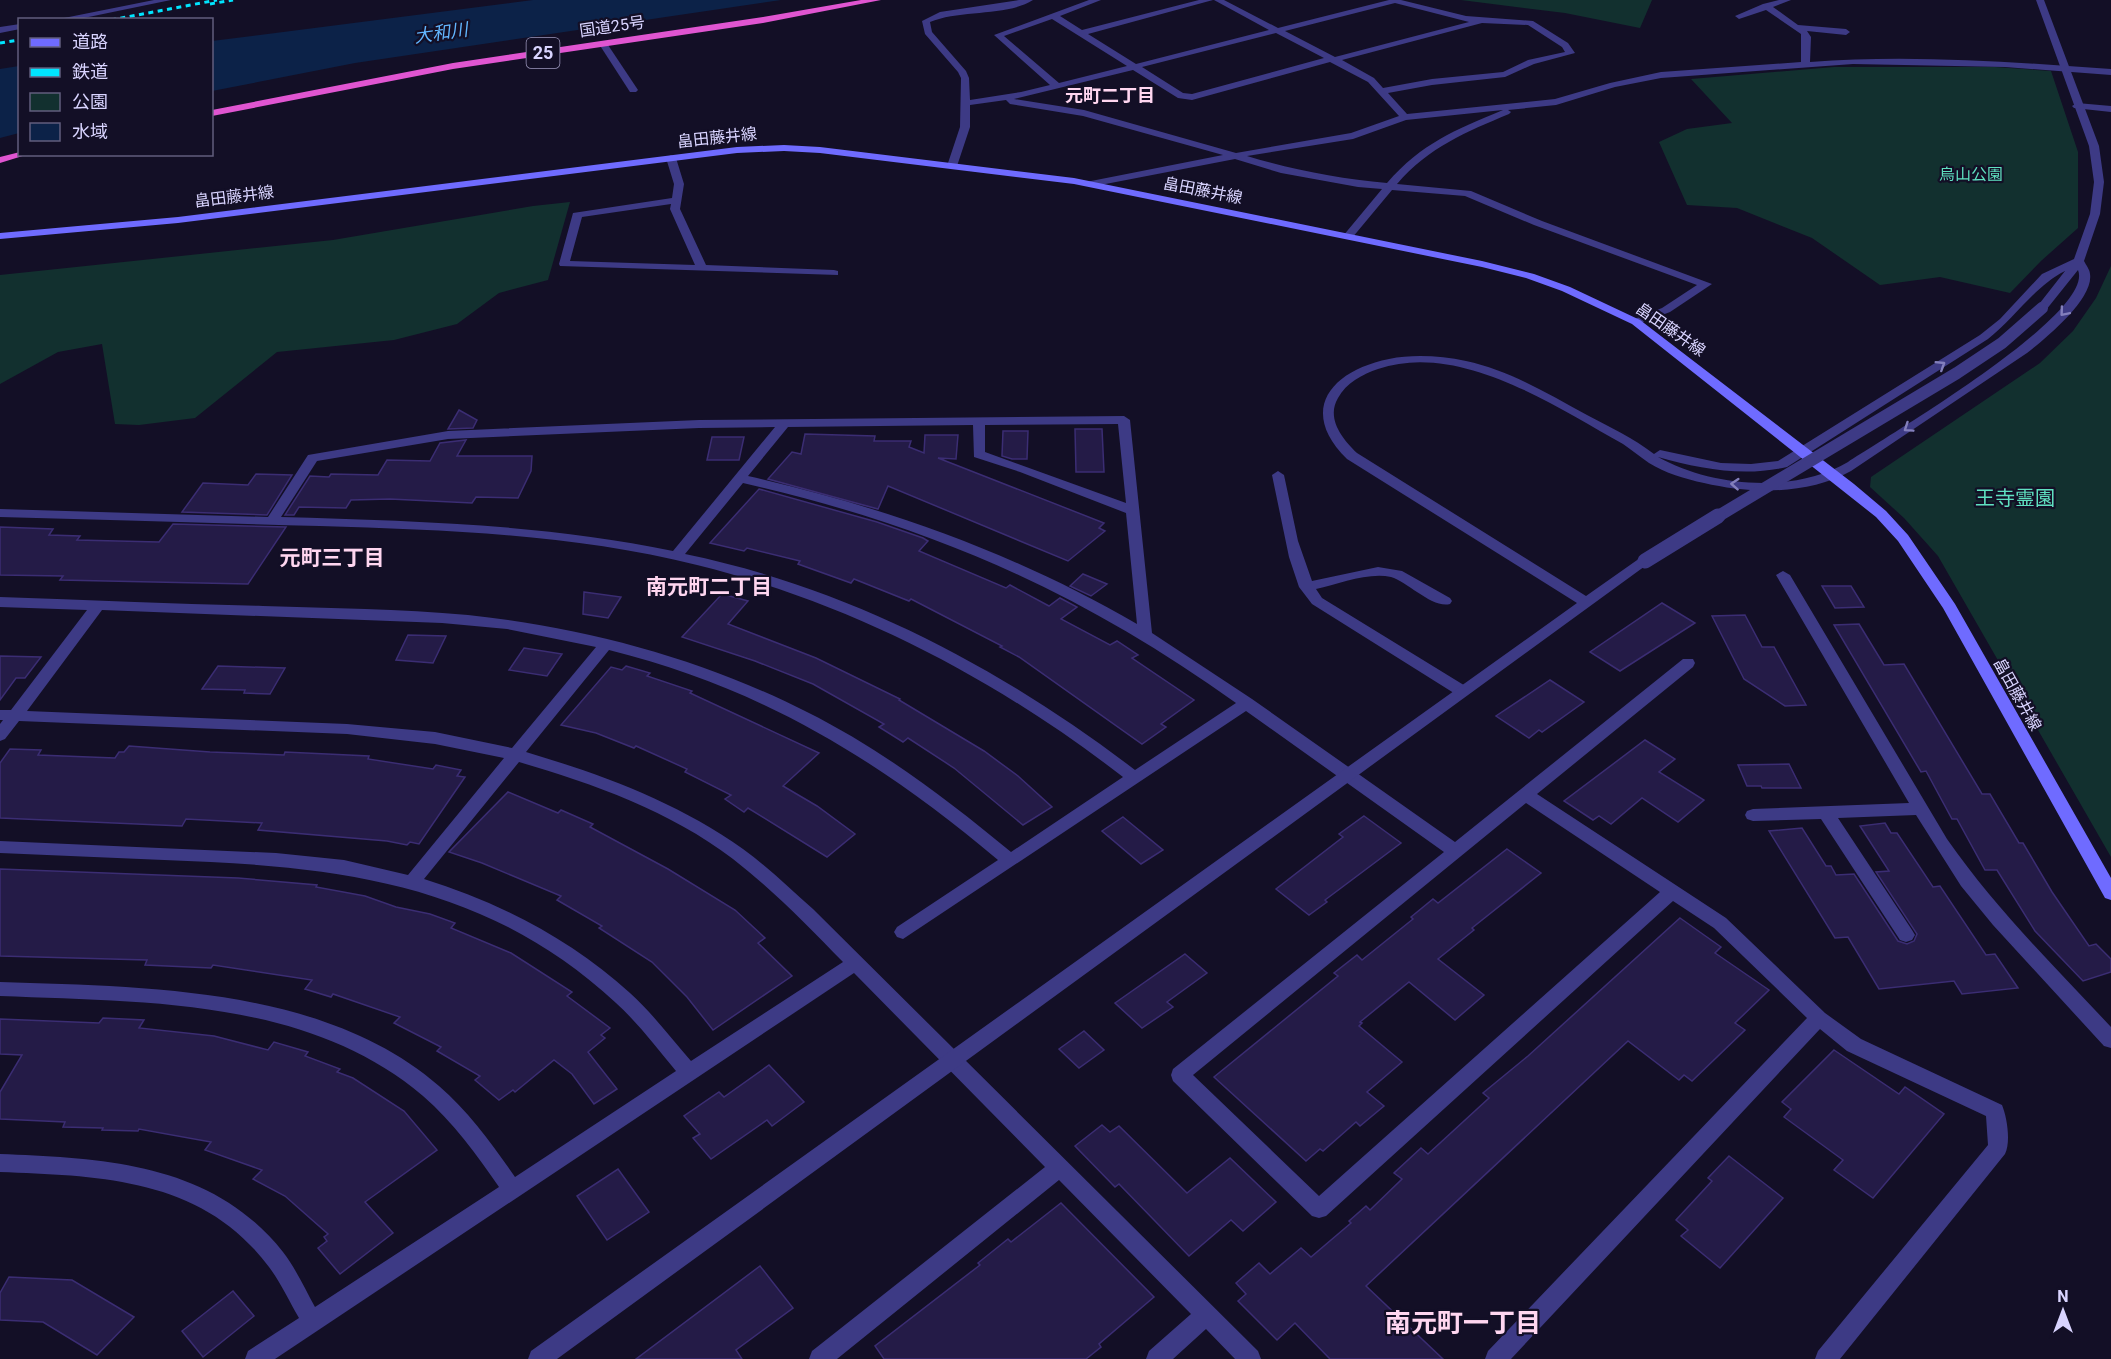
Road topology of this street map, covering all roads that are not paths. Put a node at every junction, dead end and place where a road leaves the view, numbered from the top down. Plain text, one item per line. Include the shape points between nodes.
1 (167, 0) edge
2 (876, 0) edge
3 (1029, 0) edge
4 (1097, 0) edge
5 (1209, 0) edge
6 (1218, 0) edge
7 (1365, 0) edge
8 (1787, 0) edge
9 (2040, 0) edge
10 (1376, 6) junction
11 (1766, 6) junction
12 (1054, 16) junction
13 (1738, 16) dead end
14 (69, 18) edge
15 (1484, 21) junction
16 (18, 26) edge
17 (1797, 27) junction
18 (0, 30) edge
19 (1276, 30) junction
20 (1846, 32) dead end
21 (1081, 33) junction
22 (603, 44) junction
23 (1332, 59) junction
24 (1805, 64) junction
25 (1133, 66) junction
26 (2065, 68) junction
27 (2111, 72) edge
28 (1058, 86) junction
29 (633, 90) dead end
30 (1381, 91) junction
31 (998, 100) junction
32 (965, 103) junction
33 (1526, 106) junction
34 (2077, 106) junction
35 (2111, 109) edge
36 (213, 113) edge
37 (1405, 117) junction
38 (18, 156) edge
39 (1235, 156) junction
40 (671, 158) junction
41 (0, 160) edge
42 (952, 165) junction
43 (1090, 184) junction
44 (1389, 186) junction
45 (676, 200) junction
46 (0, 236) edge
47 (1348, 236) junction
48 (2079, 261) junction
49 (702, 269) junction
50 (834, 273) dead end
51 (1636, 322) junction
52 (979, 422) junction
53 (784, 424) junction
54 (1636, 447) junction
55 (1802, 452) junction
56 (1278, 475) dead end
57 (1834, 475) junction
58 (740, 478) junction
59 (1133, 511) junction
60 (0, 513) edge
61 (272, 521) junction
62 (676, 556) junction
63 (1783, 575) dead end
64 (1306, 587) junction
65 (1445, 601) dead end
66 (0, 602) edge
67 (1587, 603) junction
68 (98, 605) junction
69 (1146, 635) junction
70 (605, 645) junction
71 (1688, 663) dead end
72 (1462, 691) junction
73 (1247, 703) junction
74 (7, 716) edge
75 (0, 735) edge
76 (516, 755) junction
77 (1346, 774) junction
78 (1135, 778) junction
79 (1526, 794) junction
80 (1921, 809) junction
81 (1825, 812) junction
82 (1753, 815) dead end
83 (0, 847) edge
84 (1455, 851) junction
85 (1010, 861) junction
86 (411, 883) junction
87 (1672, 891) junction
88 (2111, 893) edge
89 (903, 932) dead end
90 (1906, 935) dead end
91 (855, 963) junction
92 (0, 989) edge
93 (1819, 1018) junction
94 (2111, 1040) edge
95 (952, 1059) junction
96 (689, 1073) junction
97 (0, 1163) edge
98 (1060, 1167) junction
99 (512, 1190) junction
100 (1206, 1315) junction
101 (312, 1322) junction
102 (256, 1359) edge
103 (539, 1359) edge
104 (820, 1359) edge
105 (1156, 1359) edge
106 (1250, 1359) edge
107 (1496, 1359) edge
108 (1826, 1359) edge

1 - 14 street
2 - 22 highway, 国道25号 / 25
3 - 32 street via 940,15 926,21 928,32 962,71
4 - 12 street
5 - 21 street
6 - 19 street
7 - 10 street
8 - 11 street
9 - 26 street
10 - 15 street via 1395,1
10 - 19 street
11 - 13 street
11 - 17 street
12 - 21 street
12 - 28 street via 998,35
15 - 23 street
15 - 30 street via 1536,25 1571,53 1531,62 1505,74
16 - 18 street
17 - 20 street
17 - 24 street via 1807,37
19 - 23 street
19 - 25 street
21 - 25 street
22 - 29 street
22 - 36 highway, 国道25号 / 25 via 418,72
23 - 25 street via 1192,97 1181,96
23 - 30 street via 1363,75
24 - 26 street via 2006,63
24 - 33 street via 1636,79 1571,99
25 - 28 street
26 - 27 street
26 - 34 street
28 - 31 street
30 - 37 street
31 - 32 street
31 - 39 street via 1084,113
32 - 42 street via 963,137
33 - 37 street
33 - 44 street via 1498,114 1440,141 1409,164
34 - 35 street
34 - 48 street via 2094,146 2098,182 2095,214
37 - 39 street via 1353,136
38 - 41 highway
39 - 43 street
39 - 44 street via 1320,178
40 - 42 main road, 畠田藤井線 via 784,148
40 - 45 street via 679,184
40 - 46 main road, 畠田藤井線 via 178,220
42 - 43 main road, 畠田藤井線
43 - 47 main road, 畠田藤井線
44 - 47 street
44 - 51 street via 1467,193 1706,284 1666,310
45 - 49 street via 675,209
45 - 49 street via 577,215 564,264
47 - 51 main road, 畠田藤井線 via 1530,276
55 -> 48 street via 1984,337 2046,276
48 -> 57 street via 2085,274 2083,286 2040,338
48 - 67 street, bridge via 2042,308 1987,354 1645,561
49 - 50 street
51 - 55 main road, 畠田藤井線
52 - 53 street
52 - 59 street via 979,454
52 - 59 street via 1124,420
53 - 58 street
53 - 61 street via 448,435 313,458
54 - 55 street via 1729,469 1782,464
57 -> 54 street via 1793,484 1727,484 1657,462
54 - 67 street via 1522,385 1470,365 1417,360 1387,362 1351,377 1330,399 1327,411 1331,429 1352,456
55 - 57 main road, 畠田藤井線
56 - 64 street
57 - 88 main road, 畠田藤井線 via 1891,524 1950,607
58 - 62 street
58 - 69 street via 828,498 918,527 1024,570
59 - 69 street
60 - 61 street
61 - 62 street via 506,529
62 - 78 street via 796,589 909,637 1022,698
63 - 80 street
64 - 65 street via 1378,571 1397,574
64 - 72 street via 1317,601
66 - 68 street
67 - 72 street
68 - 70 street via 435,618 523,628
68 - 74 street
69 - 73 street
70 - 76 street
70 - 85 street via 723,681 823,728 924,790
71 - 79 street
72 - 77 street
73 - 77 street
73 - 78 street
74 - 75 street
74 - 76 street via 347,729 435,738
76 - 86 street
76 - 91 street via 619,789 697,827 772,883
77 - 84 street
77 - 95 street
78 - 85 street
79 - 84 street
79 - 87 street
80 - 81 street
80 - 94 street via 1966,881
81 - 82 street
81 - 90 street
83 - 86 street via 274,858 367,871
84 - 87 street via 1180,1075 1319,1209
85 - 89 street
86 - 96 street via 504,919 578,961 643,1018
87 - 93 street via 1720,923
91 - 95 street
91 - 96 street
92 - 99 street via 210,1001 250,1007 332,1033 374,1053 418,1081 458,1118
93 - 107 street
93 - 108 street via 1854,1045 1995,1111 1998,1148
95 - 98 street
95 - 103 street
96 - 99 street
97 - 101 street via 126,1171 172,1183 215,1204 248,1228 275,1258
98 - 100 street
98 - 104 street
99 - 101 street
100 - 105 street
100 - 106 street
101 - 102 street

